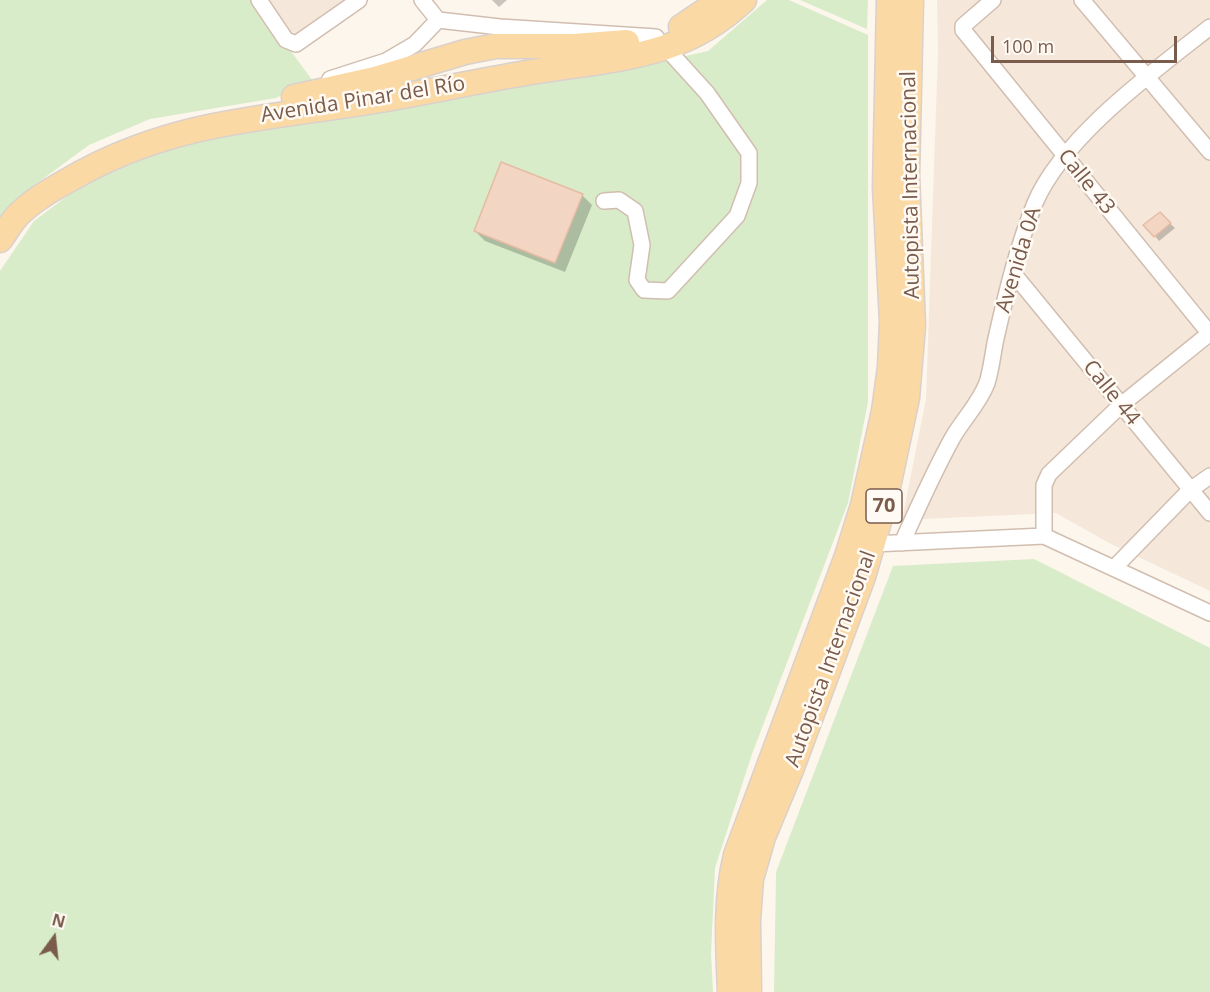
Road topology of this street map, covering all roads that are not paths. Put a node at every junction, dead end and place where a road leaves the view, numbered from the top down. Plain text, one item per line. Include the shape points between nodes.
1 (259, 0) edge
2 (359, 0) edge
3 (422, 0) edge
4 (721, 0) edge
5 (744, 0) edge
6 (889, 0) edge
7 (911, 0) edge
8 (993, 0) edge
9 (1082, 0) edge
10 (438, 20) junction
11 (1210, 27) edge
12 (662, 43) junction
13 (496, 46) junction
14 (441, 58) junction
15 (500, 77) junction
16 (1147, 77) junction
17 (446, 87) junction
18 (281, 99) junction
19 (1210, 152) edge
20 (1064, 154) junction
21 (604, 201) dead end
22 (0, 214) edge
23 (0, 240) edge
24 (1013, 273) junction
25 (1210, 333) edge
26 (1121, 405) junction
27 (1210, 476) edge
28 (1190, 489) junction
29 (1210, 513) edge
30 (1044, 536) junction
31 (902, 543) junction
32 (873, 544) junction
33 (1114, 568) junction
34 (1210, 613) edge
35 (730, 992) edge
36 (749, 992) edge

1 - 2 street via 286,40 296,44
3 - 10 street
4 - 12 main road, Avenida Pinar del Río
5 - 12 main road, Avenida Pinar del Río via 722,21
6 - 35 main road, Autopista Internacional / 70 via 885,187 892,321 884,411 847,556 736,855 727,926
7 - 32 main road, Autopista Internacional / 70 via 907,175 912,350 899,438
8 - 20 street, Calle 43 via 963,30
9 - 16 street
10 - 12 street
10 - 18 street via 415,44 386,61 309,85
11 - 16 street, Avenida 0A
12 - 13 main road, Avenida Pinar del Río
12 - 15 main road, Avenida Pinar del Río
12 - 21 street via 707,93 749,153 750,183 736,216 668,291 644,290 637,280 642,245 635,211 619,200
13 - 14 main road, Avenida Pinar del Río
13 - 15 main road via 484,61 487,70
14 - 17 main road via 453,59 459,69 456,80
14 - 18 main road, Avenida Pinar del Río via 375,79
15 - 17 main road, Avenida Pinar del Río
16 - 19 street
16 - 20 street, Avenida 0A
17 - 23 main road, Avenida Pinar del Río via 370,102 242,119 149,142 58,185 18,214
18 - 22 main road, Avenida Pinar del Río via 190,116 122,136 40,180
20 - 24 street, Avenida 0A via 1035,203
20 - 25 street, Calle 43
24 - 26 street, Calle 44
24 - 31 street, Avenida 0A via 987,382 978,404 944,453
25 - 26 street
26 - 28 street, Calle 44
26 - 30 street via 1049,474 1044,485
27 - 28 street
28 - 29 street, Calle 44
28 - 33 street
30 - 31 street
30 - 33 street
31 - 32 street
32 - 36 main road, Autopista Internacional / 70 via 840,642 756,860 749,899
33 - 34 street

